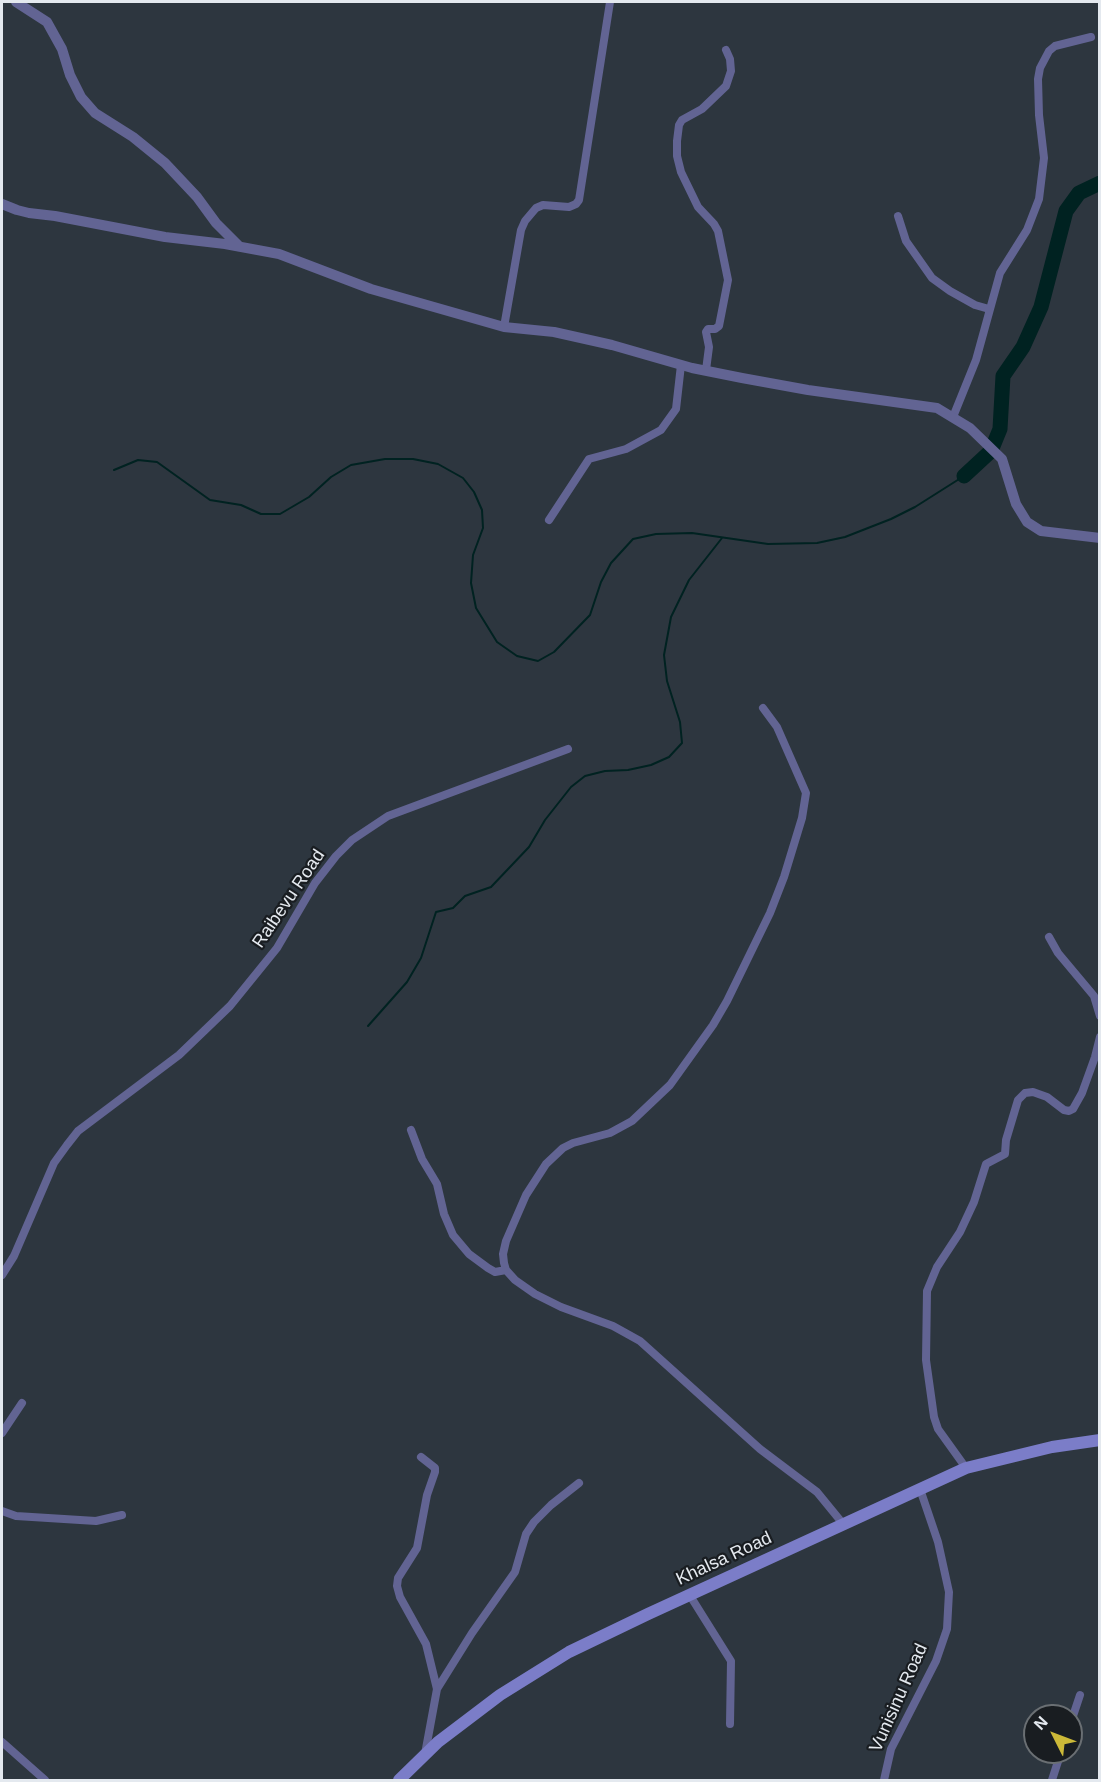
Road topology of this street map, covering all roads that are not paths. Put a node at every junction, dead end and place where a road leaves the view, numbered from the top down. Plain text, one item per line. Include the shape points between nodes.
1 (16, 2) edge
2 (610, 2) edge
3 (1091, 37) dead end
4 (726, 50) dead end
5 (2, 204) edge
6 (898, 216) dead end
7 (240, 247) junction
8 (989, 309) junction
9 (504, 327) junction
10 (681, 365) junction
11 (706, 370) junction
12 (953, 417) junction
13 (549, 520) dead end
14 (1100, 538) edge
15 (763, 708) dead end
16 (568, 749) dead end
17 (1049, 937) dead end
18 (1100, 1016) edge
19 (1100, 1037) edge
20 (411, 1130) dead end
21 (506, 1270) junction
22 (2, 1275) edge
23 (22, 1403) dead end
24 (2, 1433) edge
25 (1100, 1440) edge
26 (421, 1457) dead end
27 (966, 1468) junction
28 (579, 1483) dead end
29 (920, 1489) junction
30 (2, 1511) edge
31 (122, 1515) dead end
32 (844, 1525) junction
33 (689, 1594) junction
34 (437, 1689) junction
35 (1080, 1695) dead end
36 (1077, 1704) edge
37 (730, 1724) dead end
38 (2, 1742) edge
39 (425, 1754) junction
40 (1057, 1764) edge
41 (45, 1780) edge
42 (399, 1780) edge
43 (884, 1780) edge
44 (1052, 1780) edge

1 - 7 street via 47,22 81,97 95,113 165,164
2 - 9 street via 579,200 569,207 543,205 525,221
3 - 8 street via 1055,46 1040,68 1039,115 1044,159 1039,199 1027,230 1000,273
4 - 11 street via 731,71 726,86 702,109 682,120 677,141 681,172 698,207 718,231 728,280 720,324 706,332
5 - 7 street via 29,213
6 - 8 street via 906,241 932,278 958,296
7 - 9 street via 279,254 371,289
8 - 12 street via 976,360
9 - 10 street via 554,332
10 - 11 street
10 - 13 street via 676,409 661,430 626,448 589,459
11 - 12 street via 808,390 924,405
12 - 14 street via 1002,459 1016,504 1027,522 1041,531
15 - 21 street via 777,727 806,793 802,818 770,913 727,1001 670,1085 633,1121 563,1148 546,1164 526,1195 506,1241
16 - 22 street, Raibevu Road via 388,816 352,840 315,883 277,948 230,1006 179,1055 78,1131 54,1163
17 - 18 street via 1094,996
19 - 27 street via 1073,1109 1064,1110 1034,1092 1025,1093 1018,1101 1005,1154 986,1164 974,1202 927,1292 926,1360 934,1417
20 - 21 street via 436,1184 453,1235 488,1268 495,1272
21 - 32 street via 535,1294 640,1341 760,1449 817,1492
23 - 24 street
25 - 27 main road, Khalsa Road
26 - 34 street via 435,1472 417,1548 398,1578 397,1591 426,1644
27 - 29 main road, Khalsa Road
28 - 34 street via 551,1505 526,1533 515,1572
29 - 32 main road, Khalsa Road
29 - 43 street, Vunisinu Road via 949,1592 947,1629 936,1661 891,1749
30 - 31 street via 16,1516 96,1521
32 - 33 main road, Khalsa Road
33 - 37 street via 731,1661
33 - 39 main road, Khalsa Road via 569,1652 500,1695
34 - 39 street
35 - 36 street
38 - 41 street
39 - 42 main road, Khalsa Road
40 - 44 street

